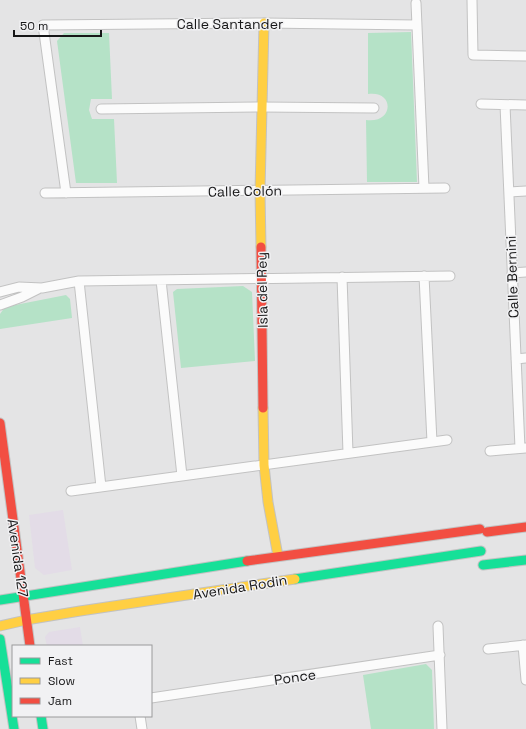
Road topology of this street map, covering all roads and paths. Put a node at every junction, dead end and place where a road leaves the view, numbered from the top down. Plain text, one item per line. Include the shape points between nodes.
1 (472, 0) edge
2 (416, 3) dead end
3 (264, 23) junction
4 (416, 25) junction
5 (526, 56) edge
6 (480, 104) dead end
7 (505, 105) junction
8 (526, 105) edge
9 (261, 107) junction
10 (374, 108) dead end
11 (101, 110) dead end
12 (424, 188) junction
13 (445, 188) dead end
14 (260, 191) junction
15 (526, 191) edge
16 (509, 192) junction
17 (45, 193) dead end
18 (66, 193) junction
19 (526, 272) edge
20 (512, 274) junction
21 (424, 276) junction
22 (450, 276) dead end
23 (342, 277) junction
24 (262, 278) junction
25 (160, 280) junction
26 (79, 281) junction
27 (42, 288) junction
28 (0, 292) edge
29 (0, 305) edge
30 (526, 358) edge
31 (516, 359) junction
32 (0, 423) edge
33 (447, 440) dead end
34 (432, 442) junction
35 (523, 448) edge
36 (490, 451) dead end
37 (348, 453) junction
38 (264, 465) junction
39 (182, 476) junction
40 (101, 487) junction
41 (71, 491) dead end
42 (526, 527) edge
43 (411, 550) junction
44 (481, 551) dead end
45 (278, 556) junction
46 (526, 560) edge
47 (483, 565) dead end
48 (23, 595) junction
49 (0, 600) edge
50 (26, 620) junction
51 (0, 626) edge
52 (438, 626) dead end
53 (0, 639) edge
54 (30, 645) edge
55 (524, 645) edge
56 (488, 649) dead end
57 (440, 655) junction
58 (526, 680) edge
59 (152, 698) edge
60 (12, 716) edge
61 (12, 717) edge
62 (41, 717) edge
63 (140, 717) edge
64 (14, 729) edge
65 (43, 729) edge
66 (142, 729) edge
67 (442, 729) edge

1 - 5 street via 473,55
2 - 4 street
3 - 4 street, Calle Santander
3 - 9 street, Isla del Rey
3 - 18 street, Calle Santander via 43,25
4 - 12 street
6 - 7 street
7 - 8 street
7 - 16 street, Calle Bernini
9 - 10 street
9 - 11 street
9 - 14 street, Isla del Rey
12 - 13 street, Calle Colón
12 - 14 street, Calle Colón
14 - 18 street, Calle Colón
14 - 24 street, Isla del Rey
15 - 16 street
16 - 20 street, Calle Bernini
17 - 18 street, Calle Colón
19 - 20 street
20 - 31 street, Calle Bernini
21 - 22 street
21 - 23 street
21 - 34 street
23 - 24 street
23 - 37 street
24 - 25 street
24 - 38 street, Isla del Rey
25 - 26 street
25 - 39 street
26 - 27 street
26 - 40 street
27 - 28 street via 20,287
27 - 29 street
30 - 31 street
31 - 35 street, Calle Bernini
32 - 48 street, Avenida 127
33 - 34 street
34 - 37 street
35 - 36 street
37 - 38 street
38 - 39 street
38 - 45 street, Isla del Rey
39 - 40 street
40 - 41 street
42 - 43 street, Avenida Rodin via 484,530
43 - 44 street, Avenida Rodin
43 - 45 street, Avenida Rodin
43 - 50 street, Avenida Rodin
45 - 48 street, Avenida Rodin
46 - 47 street
48 - 49 street, Avenida Rodin
48 - 50 street, Avenida 127
50 - 51 street, Avenida Rodin
50 - 54 street, Avenida 127
52 - 57 street
53 - 60 street
55 - 56 street
55 - 58 street
57 - 59 street, Ponce
57 - 67 street
61 - 64 street
62 - 65 street
63 - 66 street

